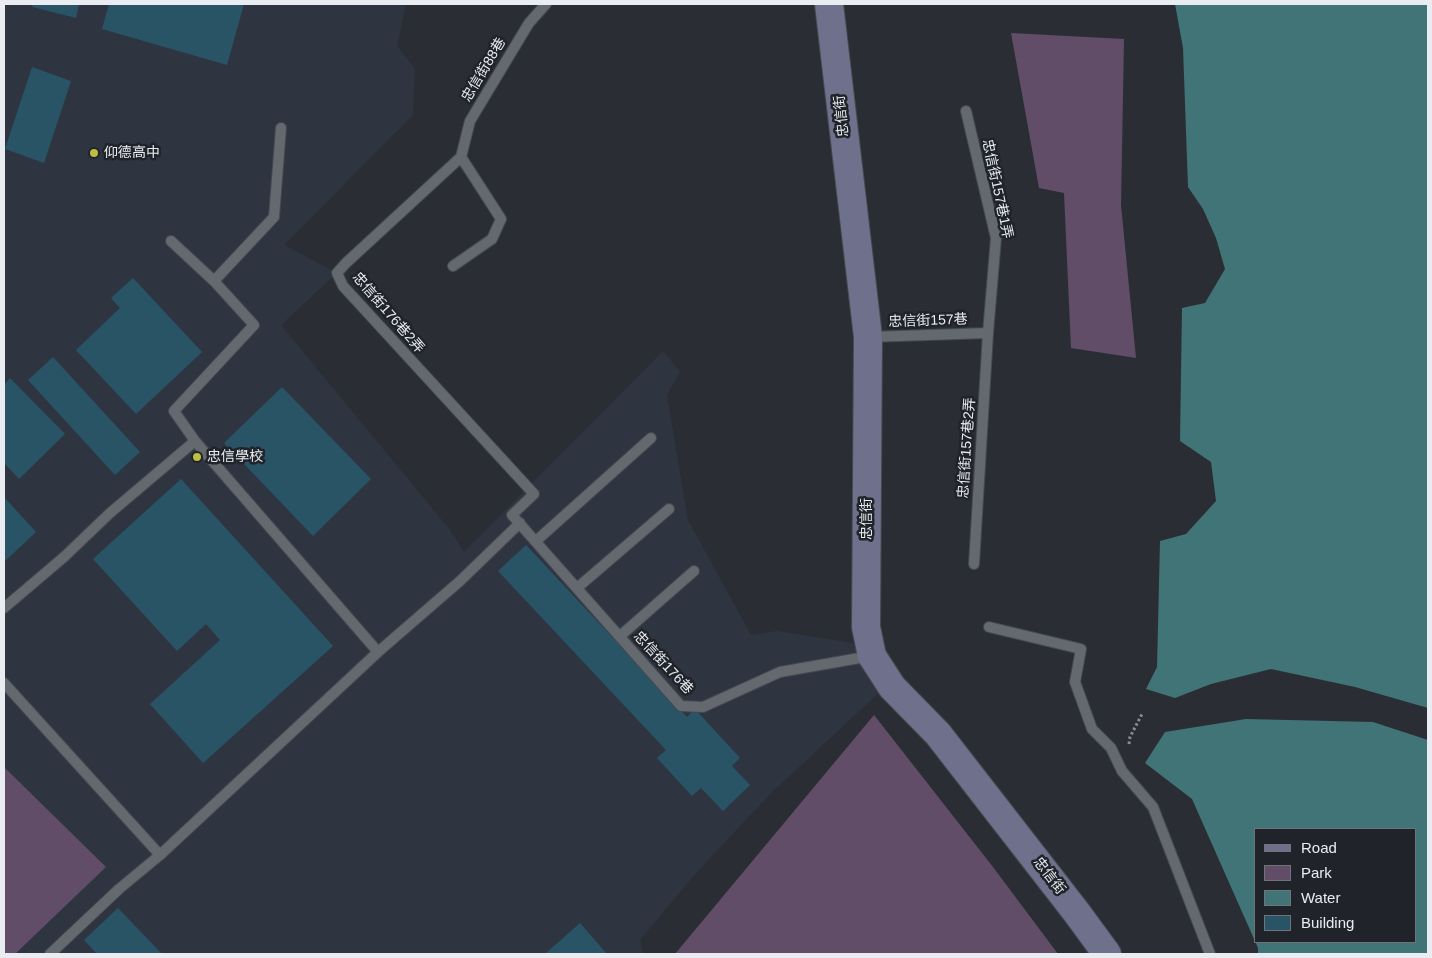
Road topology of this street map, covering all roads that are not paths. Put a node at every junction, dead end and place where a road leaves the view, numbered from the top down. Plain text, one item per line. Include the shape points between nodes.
1 (546, 4) edge
2 (830, 4) edge
3 (966, 112) dead end
4 (281, 128) dead end
5 (461, 157) junction
6 (171, 241) dead end
7 (453, 266) dead end
8 (214, 280) junction
9 (988, 333) junction
10 (868, 337) junction
11 (651, 438) dead end
12 (196, 442) junction
13 (669, 509) dead end
14 (520, 523) junction
15 (536, 541) junction
16 (974, 564) dead end
17 (694, 571) dead end
18 (577, 588) junction
19 (4, 608) edge
20 (989, 627) dead end
21 (620, 636) junction
22 (378, 652) junction
23 (872, 656) junction
24 (4, 683) edge
25 (160, 855) junction
26 (50, 954) edge
27 (1107, 954) edge
28 (1210, 954) edge

1 - 5 lane, 忠信街88巷 via 529,22 470,121
2 - 10 street, 忠信街
3 - 9 lane, 忠信街157巷1弄 via 996,238
4 - 8 lane via 274,217
5 - 7 lane via 501,219 492,239
5 - 14 lane, 忠信街176巷2弄 via 337,273 343,286 534,494 512,514
6 - 8 lane
8 - 12 lane via 254,325 174,411
9 - 10 lane, 忠信街157巷
9 - 16 lane, 忠信街157巷2弄
10 - 23 street, 忠信街 via 866,627
11 - 15 lane
12 - 19 lane via 110,513
12 - 22 lane
13 - 18 lane
14 - 15 lane, 忠信街176巷
14 - 22 lane via 460,581
15 - 18 lane, 忠信街176巷
17 - 21 lane
18 - 21 lane, 忠信街176巷
20 - 28 lane via 1081,649 1075,682 1092,728 1112,748 1122,772 1153,808
21 - 23 lane, 忠信街176巷 via 681,706 703,707 780,672
22 - 25 lane
23 - 27 street, 忠信街 via 892,687 944,742
24 - 25 lane
25 - 26 lane

